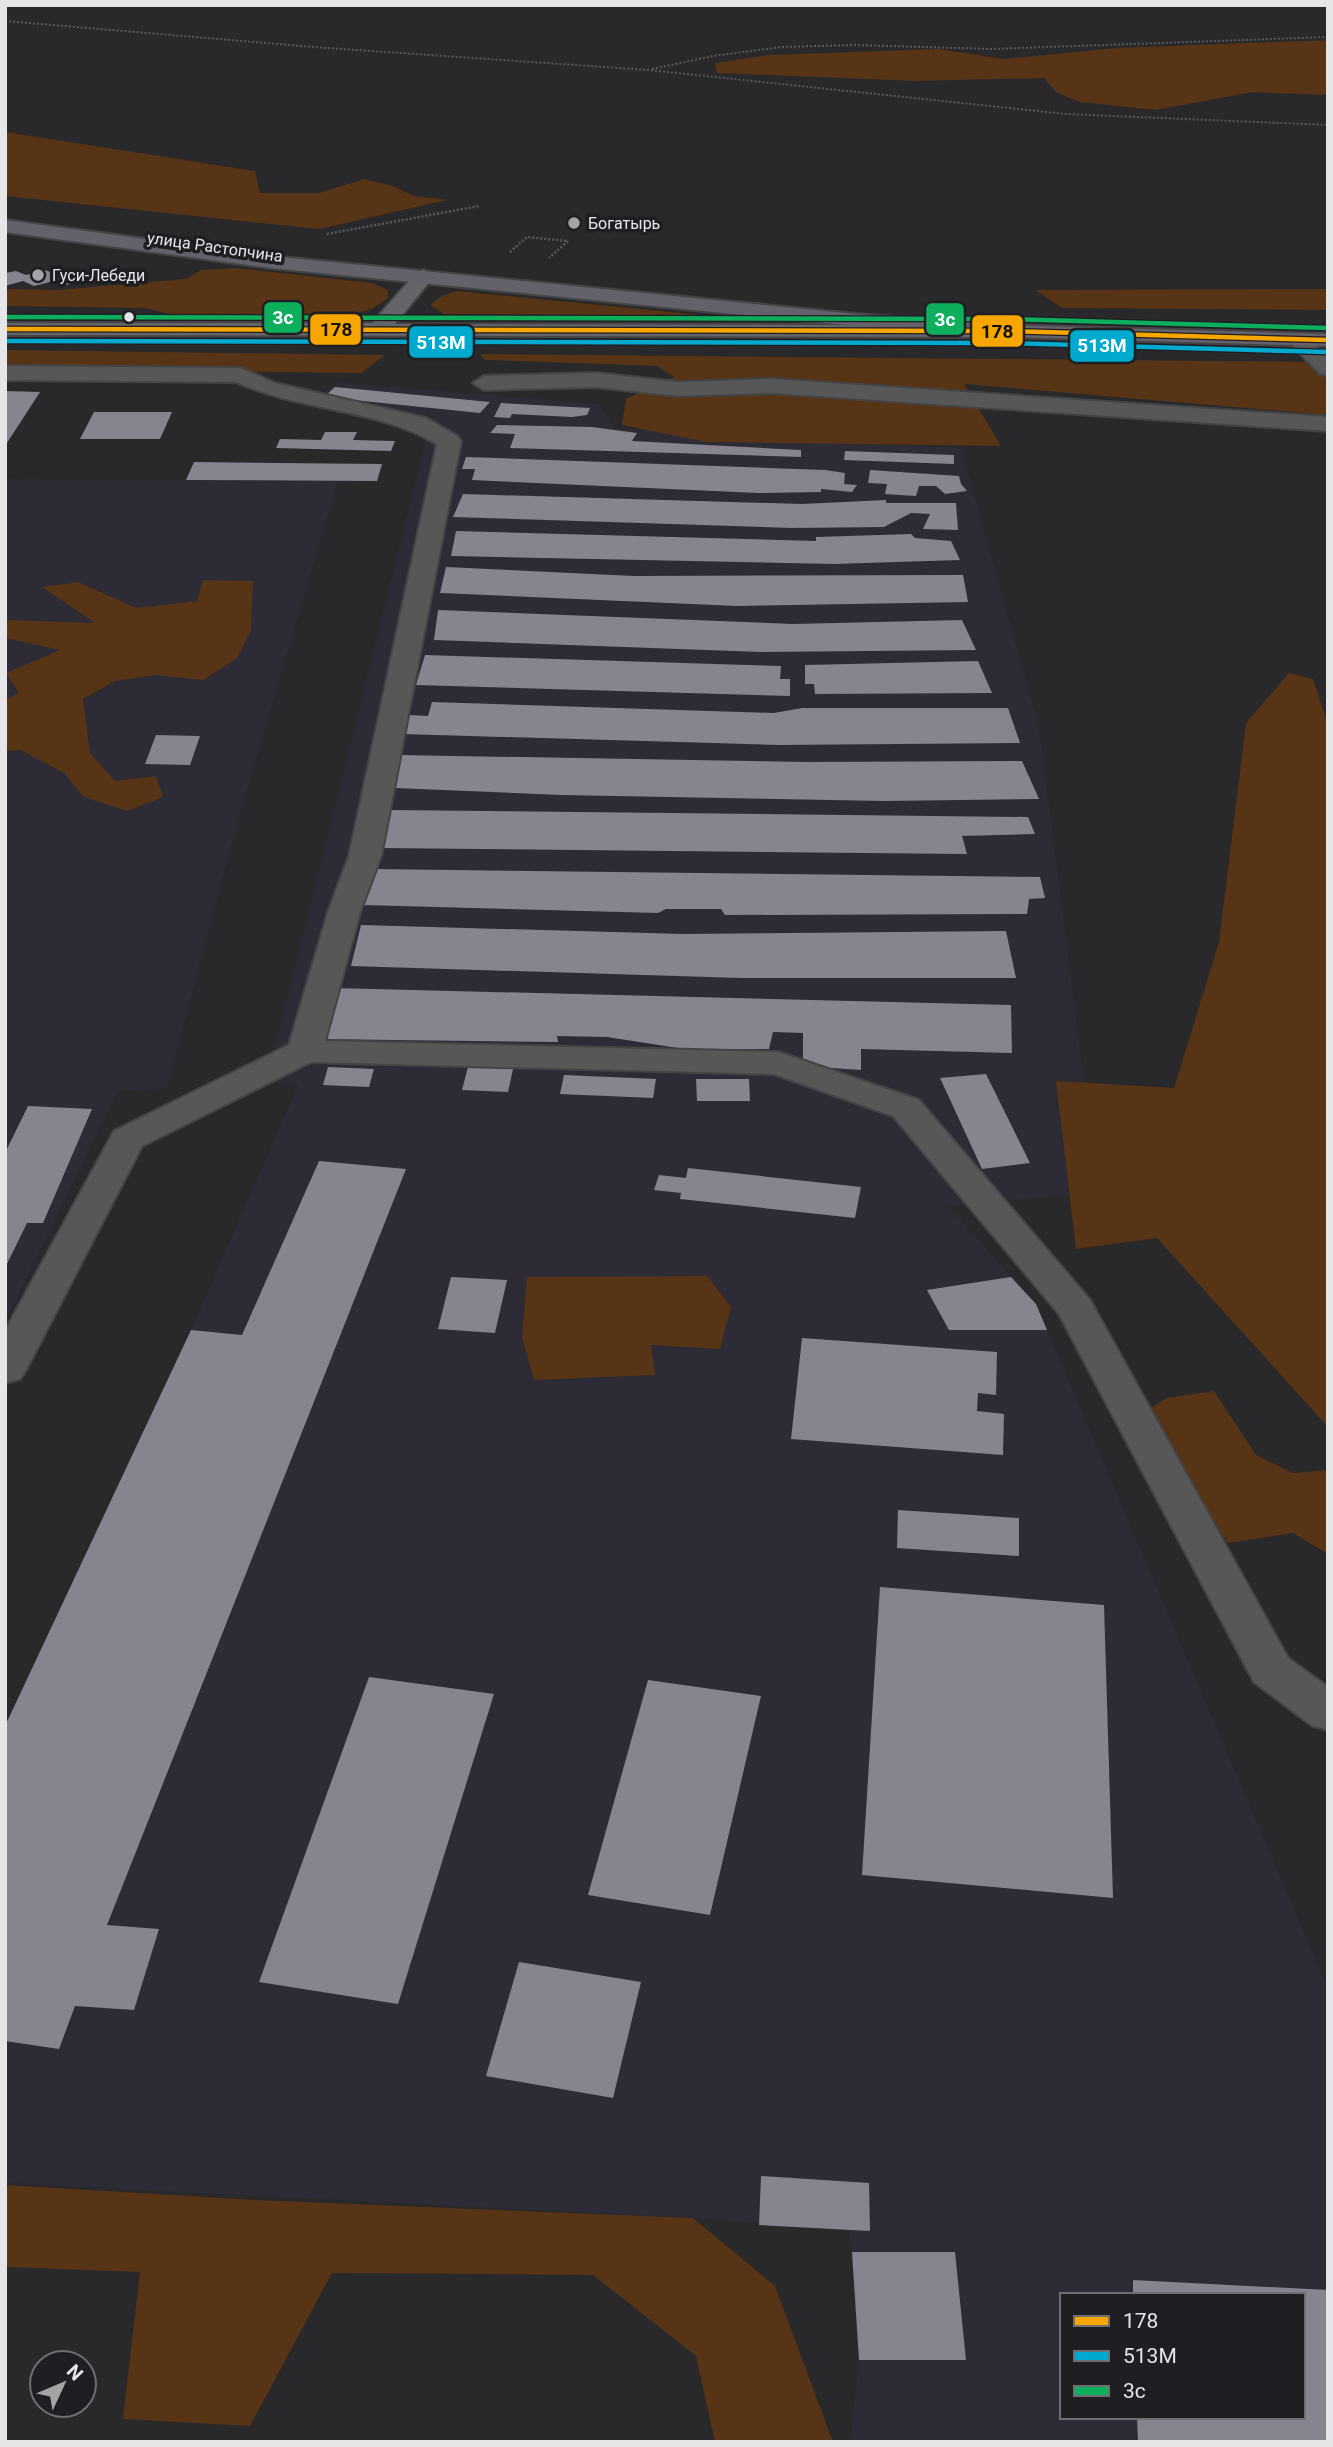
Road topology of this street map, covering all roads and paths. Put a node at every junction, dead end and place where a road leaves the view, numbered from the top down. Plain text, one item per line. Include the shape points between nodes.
1 (5, 21) edge
2 (1328, 37) edge
3 (648, 70) junction
4 (1328, 125) edge
5 (479, 206) dead end
6 (5, 217) edge
7 (5, 226) edge
8 (319, 235) dead end
9 (505, 257) dead end
10 (546, 261) dead end
11 (424, 276) junction
12 (698, 305) junction
13 (1328, 328) edge
14 (5, 329) edge
15 (378, 330) junction
16 (686, 331) junction
17 (1004, 331) junction
18 (1298, 340) junction
19 (1328, 340) edge
20 (1328, 369) edge
21 (5, 373) edge
22 (484, 383) dead end
23 (1328, 424) edge
24 (305, 1051) junction
25 (5, 1370) edge
26 (1328, 1712) edge

1 - 3 path
2 - 3 path via 992,49 781,47
3 - 4 path via 1066,114
5 - 8 path
6 - 11 highway, улица Растопчина
7 - 11 highway, улица Растопчина via 271,262
9 - 10 path via 527,237 568,241
11 - 12 highway, улица Растопчина
11 - 15 main road
12 - 13 highway, улица Растопчина
12 - 16 main road via 719,315 717,321
12 - 17 highway, улица Растопчина
14 - 15 main road
15 - 16 main road
16 - 17 main road
17 - 18 highway, улица Растопчина
18 - 19 highway, улица Растопчина
18 - 20 lane
21 - 24 lane via 240,375 268,388 418,423 449,441 365,856 344,912
22 - 23 lane via 596,380 678,389 772,386
24 - 25 lane via 127,1139
24 - 26 lane via 778,1063 906,1108 1076,1309 1271,1670

